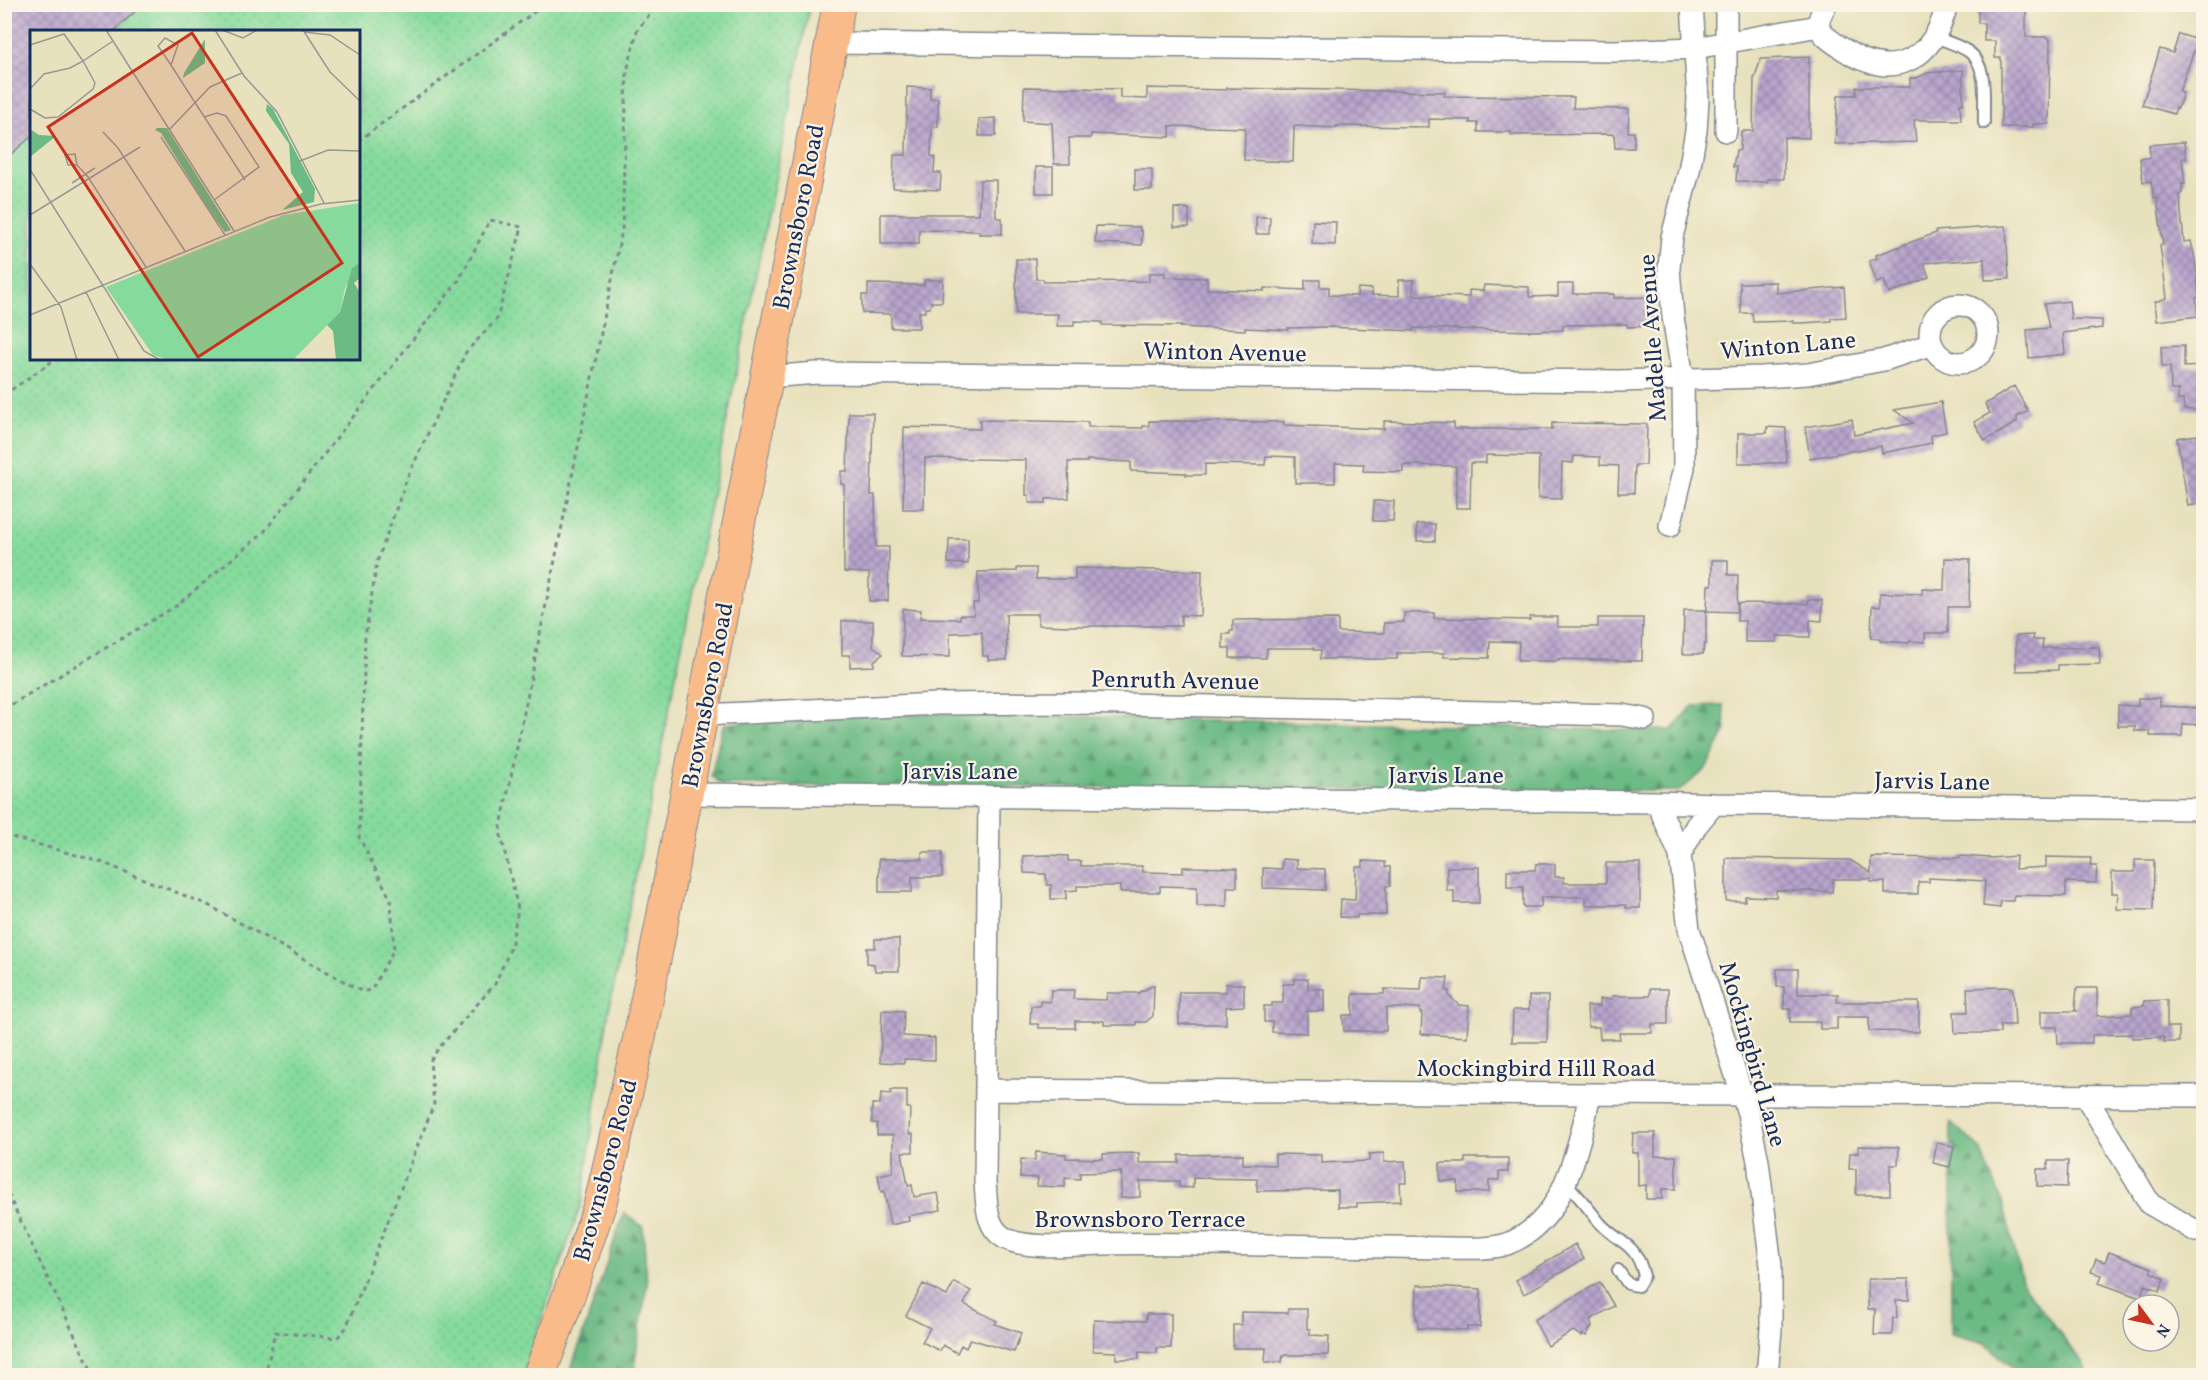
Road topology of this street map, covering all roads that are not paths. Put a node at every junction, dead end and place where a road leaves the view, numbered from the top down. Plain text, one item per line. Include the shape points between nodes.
1 (839, 4) edge
2 (1692, 4) edge
3 (1726, 4) edge
4 (1826, 4) edge
5 (1947, 4) edge
6 (1819, 26) junction
7 (1934, 37) junction
8 (832, 43) junction
9 (1726, 43) junction
10 (1695, 48) junction
11 (1984, 123) dead end
12 (1726, 132) dead end
13 (1932, 344) dead end
14 (767, 377) junction
15 (1683, 378) junction
16 (1670, 526) dead end
17 (703, 715) junction
18 (1645, 719) dead end
19 (687, 794) junction
20 (989, 797) junction
21 (1658, 802) junction
22 (1714, 804) junction
23 (2204, 809) edge
24 (1680, 855) junction
25 (986, 1090) junction
26 (1589, 1094) junction
27 (1742, 1095) junction
28 (2085, 1095) junction
29 (2204, 1096) edge
30 (1566, 1183) junction
31 (2204, 1231) edge
32 (1618, 1270) dead end
33 (539, 1376) edge
34 (1767, 1376) edge

1 - 8 main road, Brownsboro Road
2 - 10 street, Madelle Avenue
3 - 9 street
4 - 6 street
5 - 7 street
6 - 7 street via 1842,49 1881,66 1907,62
6 - 9 street
7 - 11 lane via 1971,53 1978,63
8 - 10 street via 1614,51
8 - 14 main road, Brownsboro Road
9 - 10 street
9 - 12 street
10 - 15 street, Madelle Avenue via 1696,130 1672,237 1669,268
13 - 15 street, Winton Lane via 1884,360 1808,374
14 - 15 street, Winton Avenue via 829,374 1618,381
14 - 17 main road, Brownsboro Road
15 - 16 street, Madelle Avenue via 1684,468
17 - 18 street, Penruth Avenue via 938,704 1077,704 1622,715
17 - 19 main road, Brownsboro Road
19 - 20 street, Jarvis Lane
19 - 33 main road, Brownsboro Road via 640,1035 600,1204
20 - 21 street, Jarvis Lane
20 - 25 street, Brownsboro Terrace
21 - 22 street, Jarvis Lane
21 - 24 street, Mockingbird Lane
22 - 23 street, Jarvis Lane
22 - 24 street
24 - 27 street, Mockingbird Lane via 1689,929
25 - 26 street, Mockingbird Hill Road
25 - 30 street, Brownsboro Terrace via 987,1212 993,1228 1022,1244 1486,1248 1523,1237 1542,1222
26 - 27 street, Mockingbird Hill Road
26 - 30 street, Brownsboro Terrace via 1587,1117
27 - 28 street, Mockingbird Hill Road
27 - 34 street, Mockingbird Lane via 1763,1187 1771,1266 1772,1329
28 - 29 street, Mockingbird Hill Road
28 - 31 street via 2150,1204 2196,1231
30 - 32 lane via 1601,1224 1633,1250 1641,1261 1644,1276 1638,1286 1628,1284

